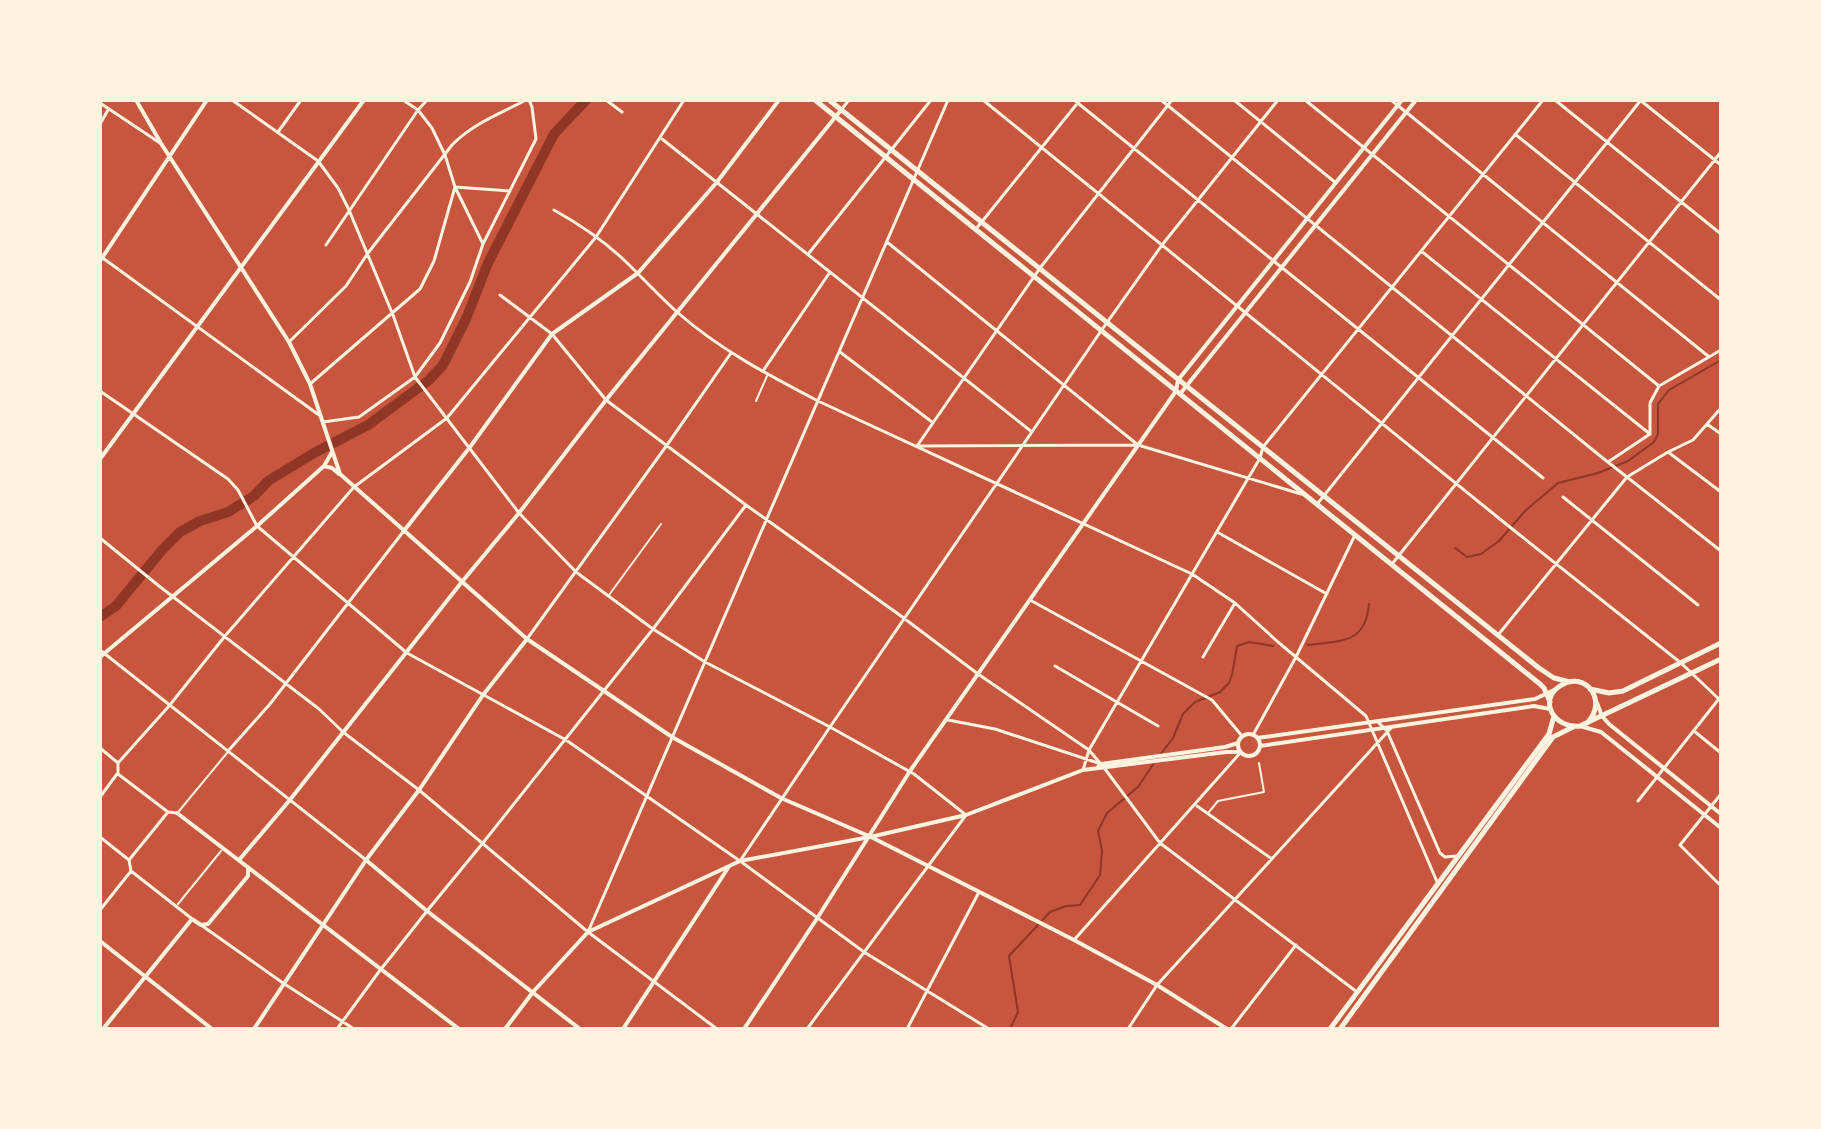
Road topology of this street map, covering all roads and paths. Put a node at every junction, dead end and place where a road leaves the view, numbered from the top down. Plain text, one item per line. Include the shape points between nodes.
1 (136, 100) edge
2 (207, 100) edge
3 (232, 100) edge
4 (245, 100) edge
5 (301, 100) edge
6 (364, 100) edge
7 (403, 100) edge
8 (427, 100) edge
9 (528, 100) edge
10 (606, 100) edge
11 (684, 100) edge
12 (779, 100) edge
13 (815, 100) edge
14 (829, 100) edge
15 (849, 100) edge
16 (931, 100) edge
17 (948, 100) edge
18 (983, 100) edge
19 (1161, 100) edge
20 (1172, 100) edge
21 (1234, 100) edge
22 (1278, 100) edge
23 (1305, 100) edge
24 (1391, 100) edge
25 (1402, 100) edge
26 (1416, 100) edge
27 (1543, 100) edge
28 (1555, 100) edge
29 (1640, 100) edge
30 (1077, 101) edge
31 (100, 103) edge
32 (240, 105) junction
33 (1168, 105) junction
34 (1398, 106) junction
35 (109, 109) junction
36 (418, 110) junction
37 (841, 110) junction
38 (622, 112) dead end
39 (1406, 113) junction
40 (836, 117) junction
41 (1261, 121) junction
42 (100, 124) edge
43 (278, 132) junction
44 (1515, 134) junction
45 (661, 138) junction
46 (1607, 142) junction
47 (162, 145) junction
48 (1041, 148) junction
49 (1134, 148) junction
50 (1364, 148) junction
51 (892, 151) junction
52 (1721, 152) edge
53 (1373, 154) junction
54 (169, 155) junction
55 (445, 155) junction
56 (1232, 157) junction
57 (887, 158) junction
58 (1715, 160) junction
59 (318, 161) junction
60 (1721, 165) edge
61 (917, 172) junction
62 (1483, 174) junction
63 (914, 180) junction
64 (717, 182) junction
65 (1575, 182) junction
66 (1336, 183) junction
67 (455, 187) junction
68 (510, 191) junction
69 (1098, 194) junction
70 (1198, 200) junction
71 (1682, 202) junction
72 (349, 210) junction
73 (554, 210) dead end
74 (757, 214) junction
75 (1449, 216) junction
76 (1307, 218) junction
77 (982, 222) junction
78 (1542, 223) junction
79 (1316, 225) junction
80 (976, 229) junction
81 (1721, 234) edge
82 (596, 237) junction
83 (887, 242) junction
84 (1649, 242) junction
85 (483, 244) junction
86 (326, 245) dead end
87 (1162, 245) junction
88 (1421, 251) junction
89 (368, 253) junction
90 (808, 255) junction
91 (101, 258) edge
92 (1273, 261) junction
93 (1509, 265) junction
94 (241, 266) junction
95 (1040, 268) junction
96 (1281, 268) junction
97 (830, 272) junction
98 (638, 273) junction
99 (1034, 276) junction
100 (1617, 283) junction
101 (1392, 287) junction
102 (500, 295) dead end
103 (863, 298) junction
104 (1481, 299) junction
105 (1721, 300) edge
106 (1237, 306) junction
107 (678, 313) junction
108 (1245, 313) junction
109 (393, 315) junction
110 (530, 317) junction
111 (1107, 323) junction
112 (1583, 325) junction
113 (196, 326) junction
114 (1358, 329) junction
115 (996, 330) junction
116 (1101, 331) junction
117 (552, 334) junction
118 (1452, 335) junction
119 (289, 342) junction
120 (1721, 350) edge
121 (839, 351) junction
122 (731, 353) junction
123 (1708, 356) junction
124 (1556, 358) junction
125 (762, 372) junction
126 (768, 375) junction
127 (1321, 375) junction
128 (415, 377) junction
129 (963, 377) junction
130 (1418, 378) junction
131 (1178, 380) junction
132 (310, 384) junction
133 (1064, 385) junction
134 (1186, 386) junction
135 (1659, 386) junction
136 (100, 391) edge
137 (1178, 392) junction
138 (1526, 396) junction
139 (606, 400) junction
140 (756, 401) dead end
141 (818, 401) junction
142 (1721, 408) edge
143 (133, 415) junction
144 (447, 418) junction
145 (323, 422) junction
146 (932, 422) junction
147 (1382, 423) junction
148 (1707, 424) junction
149 (1032, 432) junction
150 (1650, 434) junction
151 (1721, 434) edge
152 (1492, 438) junction
153 (667, 445) junction
154 (1023, 445) junction
155 (1138, 445) junction
156 (917, 446) junction
157 (470, 447) junction
158 (1263, 447) junction
159 (332, 452) junction
160 (1668, 452) junction
161 (1260, 458) junction
162 (100, 459) edge
163 (1609, 462) junction
164 (324, 466) junction
165 (340, 474) junction
166 (1627, 477) junction
167 (1248, 478) junction
168 (1543, 478) dead end
169 (997, 484) junction
170 (1456, 484) junction
171 (354, 487) junction
172 (1313, 487) junction
173 (1721, 492) edge
174 (1307, 496) junction
175 (1323, 496) junction
176 (1563, 497) dead end
177 (1317, 504) junction
178 (746, 505) junction
179 (519, 513) junction
180 (766, 519) junction
181 (1592, 520) junction
182 (1082, 523) junction
183 (661, 524) dead end
184 (257, 526) junction
185 (403, 532) junction
186 (1217, 532) junction
187 (1355, 535) junction
188 (100, 538) edge
189 (1721, 551) edge
190 (1398, 556) junction
191 (293, 557) junction
192 (1555, 563) junction
193 (1392, 564) junction
194 (576, 572) junction
195 (1192, 574) junction
196 (461, 583) junction
197 (1327, 594) junction
198 (173, 596) junction
199 (608, 596) junction
200 (1030, 600) junction
201 (1235, 603) junction
202 (348, 604) junction
203 (1698, 605) dead end
204 (1466, 610) junction
205 (904, 618) junction
206 (1460, 619) junction
207 (653, 629) junction
208 (1498, 635) junction
209 (225, 636) junction
210 (527, 639) junction
211 (1721, 643) edge
212 (407, 653) junction
213 (101, 654) edge
214 (1203, 657) dead end
215 (1296, 657) junction
216 (1721, 659) edge
217 (1141, 661) junction
218 (705, 662) junction
219 (1681, 663) junction
220 (1055, 666) dead end
221 (1692, 673) junction
222 (978, 674) junction
223 (1570, 682) junction
224 (286, 683) junction
225 (1557, 689) junction
226 (1590, 689) junction
227 (603, 692) junction
228 (1547, 694) junction
229 (483, 695) junction
230 (1720, 700) edge
231 (1117, 702) junction
232 (1597, 703) junction
233 (169, 706) junction
234 (1552, 709) junction
235 (1602, 716) junction
236 (946, 719) junction
237 (1378, 722) junction
238 (1370, 723) junction
239 (1587, 723) junction
240 (1158, 726) dead end
241 (1580, 726) junction
242 (830, 727) junction
243 (1573, 727) junction
244 (1373, 730) junction
245 (1386, 731) junction
246 (1694, 731) junction
247 (343, 732) junction
248 (1242, 736) junction
249 (1255, 736) junction
250 (672, 737) junction
251 (566, 740) junction
252 (1238, 743) junction
253 (1379, 743) junction
254 (1260, 746) junction
255 (100, 748) edge
256 (1089, 750) junction
257 (228, 752) junction
258 (1241, 752) junction
259 (1721, 753) edge
260 (1165, 758) junction
261 (1086, 759) junction
262 (118, 763) junction
263 (1259, 763) dead end
264 (1103, 766) junction
265 (1664, 768) junction
266 (1083, 770) junction
267 (910, 771) junction
268 (118, 774) junction
269 (1657, 777) junction
270 (419, 790) junction
271 (1721, 794) edge
272 (647, 796) junction
273 (100, 797) edge
274 (781, 798) junction
275 (289, 801) junction
276 (1638, 801) dead end
277 (1195, 805) junction
278 (1711, 806) junction
279 (168, 812) junction
280 (178, 812) junction
281 (1208, 814) junction
282 (1721, 814) edge
283 (966, 815) junction
284 (1704, 815) junction
285 (948, 819) junction
286 (1721, 828) edge
287 (956, 829) junction
288 (100, 837) edge
289 (870, 837) junction
290 (1160, 843) junction
291 (482, 844) junction
292 (221, 851) dead end
293 (1460, 856) junction
294 (1272, 859) junction
295 (129, 860) junction
296 (239, 860) junction
297 (366, 860) junction
298 (740, 861) junction
299 (927, 866) junction
300 (248, 867) junction
301 (723, 870) junction
302 (131, 871) junction
303 (1438, 884) junction
304 (1721, 886) edge
305 (979, 892) junction
306 (1236, 900) junction
307 (178, 904) dead end
308 (100, 910) edge
309 (427, 911) junction
310 (818, 917) junction
311 (192, 919) junction
312 (201, 925) junction
313 (323, 925) junction
314 (588, 932) junction
315 (1074, 940) junction
316 (100, 941) edge
317 (1296, 945) junction
318 (864, 952) junction
319 (381, 969) junction
320 (146, 976) junction
321 (653, 982) junction
322 (283, 983) junction
323 (1157, 985) junction
324 (533, 992) junction
325 (927, 992) junction
326 (1357, 992) junction
327 (343, 1022) junction
328 (103, 1029) edge
329 (212, 1029) edge
330 (254, 1029) edge
331 (337, 1029) edge
332 (354, 1029) edge
333 (459, 1029) edge
334 (505, 1029) edge
335 (580, 1029) edge
336 (623, 1029) edge
337 (717, 1029) edge
338 (744, 1029) edge
339 (807, 1029) edge
340 (907, 1029) edge
341 (989, 1029) edge
342 (1128, 1029) edge
343 (1229, 1029) edge
344 (1330, 1029) edge
345 (1340, 1029) edge

1 - 47 street
2 - 54 street
3 - 32 street
4 - 32 street
5 - 43 street
6 - 59 street
7 - 36 street
8 - 36 street
9 - 55 street via 462,135
9 - 68 street via 536,139
10 - 38 street
11 - 45 street
12 - 64 street
13 - 40 main road
14 - 37 main road
15 - 37 street
16 - 51 street
17 - 61 street
18 - 48 street
19 - 33 street
20 - 33 street
21 - 41 street
22 - 41 street
23 - 50 street
24 - 34 street
25 - 34 street
26 - 39 street
27 - 44 street
28 - 46 street
29 - 46 street
29 - 58 street
30 - 48 street
30 - 49 street
31 - 35 street
32 - 43 street
33 - 49 street
33 - 56 street
34 - 39 street
34 - 50 street
35 - 42 street
35 - 47 street
36 - 55 street
36 - 72 street
37 - 40 street
37 - 51 main road
39 - 53 street
39 - 62 street
40 - 57 main road
40 - 74 street
41 - 56 street
41 - 66 street
43 - 59 street
44 - 62 street
44 - 65 street
45 - 64 street
45 - 82 street
46 - 65 street
46 - 71 street
47 - 54 street
48 - 69 street
48 - 77 street
49 - 69 street
49 - 70 street
50 - 53 street
50 - 66 street
51 - 57 street
51 - 61 main road
52 - 58 street
53 - 75 street
53 - 79 street
54 - 91 street
54 - 94 street
55 - 67 street
55 - 89 street
56 - 70 street
56 - 76 street
57 - 63 main road
57 - 90 street
58 - 60 street
58 - 71 street
59 - 72 street
59 - 94 street
61 - 63 street
61 - 77 main road
62 - 75 street
62 - 78 street
63 - 80 main road
63 - 83 street
64 - 74 street
64 - 98 street
65 - 78 street
65 - 84 street
66 - 76 street
67 - 68 street
67 - 85 street
67 - 109 street via 434,261 420,289
68 - 85 street
69 - 87 street
69 - 95 street
70 - 87 street
70 - 92 street
71 - 81 street
71 - 84 street
72 - 86 street
72 - 89 street
73 - 82 street
74 - 90 street
74 - 107 street
75 - 88 street
75 - 93 street
76 - 79 street
76 - 92 street
77 - 80 street
77 - 95 main road
78 - 93 street
78 - 100 street
79 - 96 street
79 - 101 street
80 - 99 main road
82 - 98 street
82 - 110 street
83 - 103 street
83 - 115 street
84 - 100 street
84 - 105 street
85 - 128 street via 440,343
87 - 106 street
87 - 111 street
88 - 101 street
88 - 104 street
89 - 109 street
89 - 119 street via 346,286
90 - 97 street
91 - 113 street
92 - 96 street
92 - 106 street
93 - 104 street
93 - 112 street
94 - 113 street
94 - 119 street
95 - 99 street
95 - 111 main road
96 - 108 street
96 - 114 street
97 - 103 street
97 - 125 street
98 - 107 street
98 - 117 street
99 - 115 street
99 - 116 main road
100 - 112 street
100 - 123 street
101 - 114 street
101 - 118 street
102 - 110 street
103 - 121 street
103 - 129 street
104 - 118 street
104 - 124 street
106 - 108 street
106 - 131 street
107 - 122 street
107 - 139 street
108 - 127 street
108 - 134 street
109 - 128 street
109 - 132 street
110 - 117 street
110 - 144 street
111 - 116 street
111 - 131 main road
112 - 124 street
112 - 135 street
113 - 143 street
113 - 145 street
114 - 127 street
114 - 130 street
115 - 129 street
115 - 133 street
116 - 133 street
116 - 137 main road
117 - 139 street
117 - 157 street
118 - 130 street
118 - 138 street
119 - 132 street
120 - 123 street
121 - 141 street
121 - 146 street
122 - 125 street
122 - 153 street
123 - 135 street
124 - 138 street
124 - 150 street
125 - 126 street
126 - 140 street
126 - 141 street
127 - 147 street
127 - 158 street
128 - 144 street
128 - 145 street via 359,417
129 - 146 street
129 - 149 street
130 - 147 street
130 - 152 street
131 - 134 main road
131 - 137 street
132 - 145 street
133 - 149 street
133 - 155 street
134 - 137 street
134 - 158 main road
135 - 150 street via 1650,403
136 - 143 street
137 - 155 street
137 - 161 main road
138 - 152 street
138 - 163 street
139 - 153 street
139 - 179 street
141 - 156 street
141 - 180 street
142 - 148 street
143 - 162 street
143 - 184 street via 228,479
144 - 157 street
144 - 171 street
145 - 159 street
146 - 156 street
147 - 170 street
147 - 175 street
148 - 151 street
148 - 160 street via 1693,440
149 - 154 street
150 - 163 street
152 - 168 street
152 - 170 street
153 - 178 street
153 - 194 street
154 - 155 street
154 - 156 street
154 - 169 street
155 - 167 street
155 - 182 street
156 - 169 street
157 - 179 street
157 - 185 street
158 - 161 street
158 - 172 main road
159 - 164 street
159 - 165 street
160 - 166 street
160 - 173 street
161 - 167 street
161 - 174 main road
163 - 166 street
164 - 165 street
164 - 184 street
165 - 171 street
166 - 181 street
166 - 189 street
167 - 174 street
167 - 186 street
169 - 182 street
169 - 205 street
170 - 190 street
170 - 192 street
171 - 185 street
171 - 191 street
172 - 174 street
172 - 175 main road
174 - 177 main road
175 - 177 street
175 - 190 main road
176 - 181 street
177 - 187 main road
178 - 180 street
178 - 207 street
179 - 194 street
179 - 196 street
180 - 205 street
180 - 218 street
181 - 192 street
181 - 203 street
182 - 195 street
182 - 200 street
183 - 199 street
184 - 191 street
184 - 198 street
185 - 196 street
185 - 202 street
186 - 195 street
186 - 197 street
187 - 193 main road
187 - 197 street
188 - 198 street
190 - 193 street
190 - 204 main road
191 - 202 street
191 - 209 street
192 - 208 street
192 - 219 street
193 - 206 main road
194 - 199 street
194 - 210 street
195 - 201 street
195 - 217 street
196 - 210 street
196 - 212 street
197 - 215 street
198 - 209 street
198 - 213 street
199 - 207 street
200 - 217 street
200 - 222 street
201 - 214 street
201 - 215 street
202 - 212 street
202 - 224 street
204 - 206 main road
204 - 208 main road
205 - 222 street
205 - 242 street
206 - 228 main road
207 - 218 street
207 - 227 street
208 - 223 main road via 1548,675
209 - 224 street
209 - 233 street
210 - 227 street
210 - 229 street
211 - 219 main road
212 - 229 street
212 - 247 street
213 - 233 street
215 - 238 street
215 - 249 street
216 - 221 main road
217 - 231 street
217 - 248 street via 1212,700
218 - 242 street
218 - 250 street
219 - 221 street
219 - 226 main road via 1623,691
220 - 231 street
221 - 230 street
221 - 235 main road
222 - 236 street
222 - 256 street
223 - 225 main road
223 - 226 main road
224 - 247 street
224 - 257 street
225 - 228 street
225 - 234 main road
226 - 232 main road
227 - 250 street
227 - 251 street
228 - 234 main road
228 - 237 street
229 - 251 street
229 - 270 street
230 - 246 street
231 - 240 street
231 - 256 street
232 - 235 street
232 - 239 main road
233 - 257 street
233 - 262 street
234 - 243 main road via 1559,722
234 - 245 street via 1534,706
234 - 293 main road via 1549,734
235 - 239 main road
235 - 265 street
236 - 261 street
236 - 267 street
237 - 238 street
237 - 245 street
238 - 244 street
238 - 249 street
239 - 241 main road
241 - 243 main road
241 - 269 street via 1601,732
242 - 267 street
242 - 274 street
243 - 345 main road via 1553,737
244 - 245 street
244 - 253 street
244 - 254 street
245 - 253 street
245 - 293 street via 1440,853
246 - 259 street
246 - 265 street
247 - 270 street
247 - 275 street
248 - 249 street
248 - 252 street
249 - 254 street
250 - 272 street
250 - 274 street
251 - 272 street
251 - 291 street
252 - 258 street
252 - 260 street
253 - 294 street
253 - 303 street
254 - 258 street via 1251,756
255 - 262 street
256 - 261 street
256 - 264 street
257 - 275 street
257 - 280 street
258 - 260 street
258 - 277 street
260 - 264 street
261 - 264 street
261 - 266 street
262 - 268 street
263 - 281 street via 1264,792 1218,801
264 - 266 street
264 - 290 street
265 - 269 street
265 - 278 street
266 - 283 street
267 - 283 street
267 - 289 street
268 - 273 street
268 - 279 street
269 - 276 street
269 - 284 street
270 - 291 street
270 - 297 street
271 - 278 street
272 - 298 street
272 - 314 street
274 - 289 street
274 - 298 street
275 - 296 street
275 - 297 street
277 - 281 street
277 - 290 street
278 - 282 street
278 - 284 street
279 - 280 street
279 - 295 street
280 - 296 street
281 - 294 street
283 - 285 street
283 - 287 street
284 - 286 street
284 - 304 street via 1680,845
285 - 287 street via 954,820
285 - 289 street
287 - 299 street
288 - 295 street
289 - 298 street
289 - 299 street
289 - 310 street
290 - 306 street
290 - 315 street
291 - 309 street
291 - 314 street
292 - 307 street
293 - 303 main road
294 - 306 street
295 - 302 street
296 - 300 street
297 - 309 street
297 - 313 street
298 - 301 street
298 - 310 street
299 - 305 street
299 - 318 street
300 - 312 street via 248,876 208,924
300 - 313 street
301 - 314 street
301 - 321 street
302 - 308 street
302 - 311 street
303 - 326 main road
305 - 315 street
305 - 325 street
306 - 317 street
306 - 323 street
309 - 319 street
309 - 324 street
310 - 318 street
310 - 338 street
311 - 312 street
311 - 320 street
312 - 322 street
313 - 319 street
313 - 322 street
314 - 321 street
314 - 324 street
315 - 323 street
316 - 320 street
317 - 326 street
317 - 343 street
318 - 325 street
318 - 339 street
319 - 327 street
319 - 333 street
320 - 328 street
320 - 329 street
321 - 336 street
321 - 337 street
322 - 327 street
322 - 330 street
323 - 342 street
323 - 343 street
324 - 334 street
324 - 335 street
325 - 340 street
325 - 341 street
326 - 344 main road
327 - 331 street
327 - 332 street

